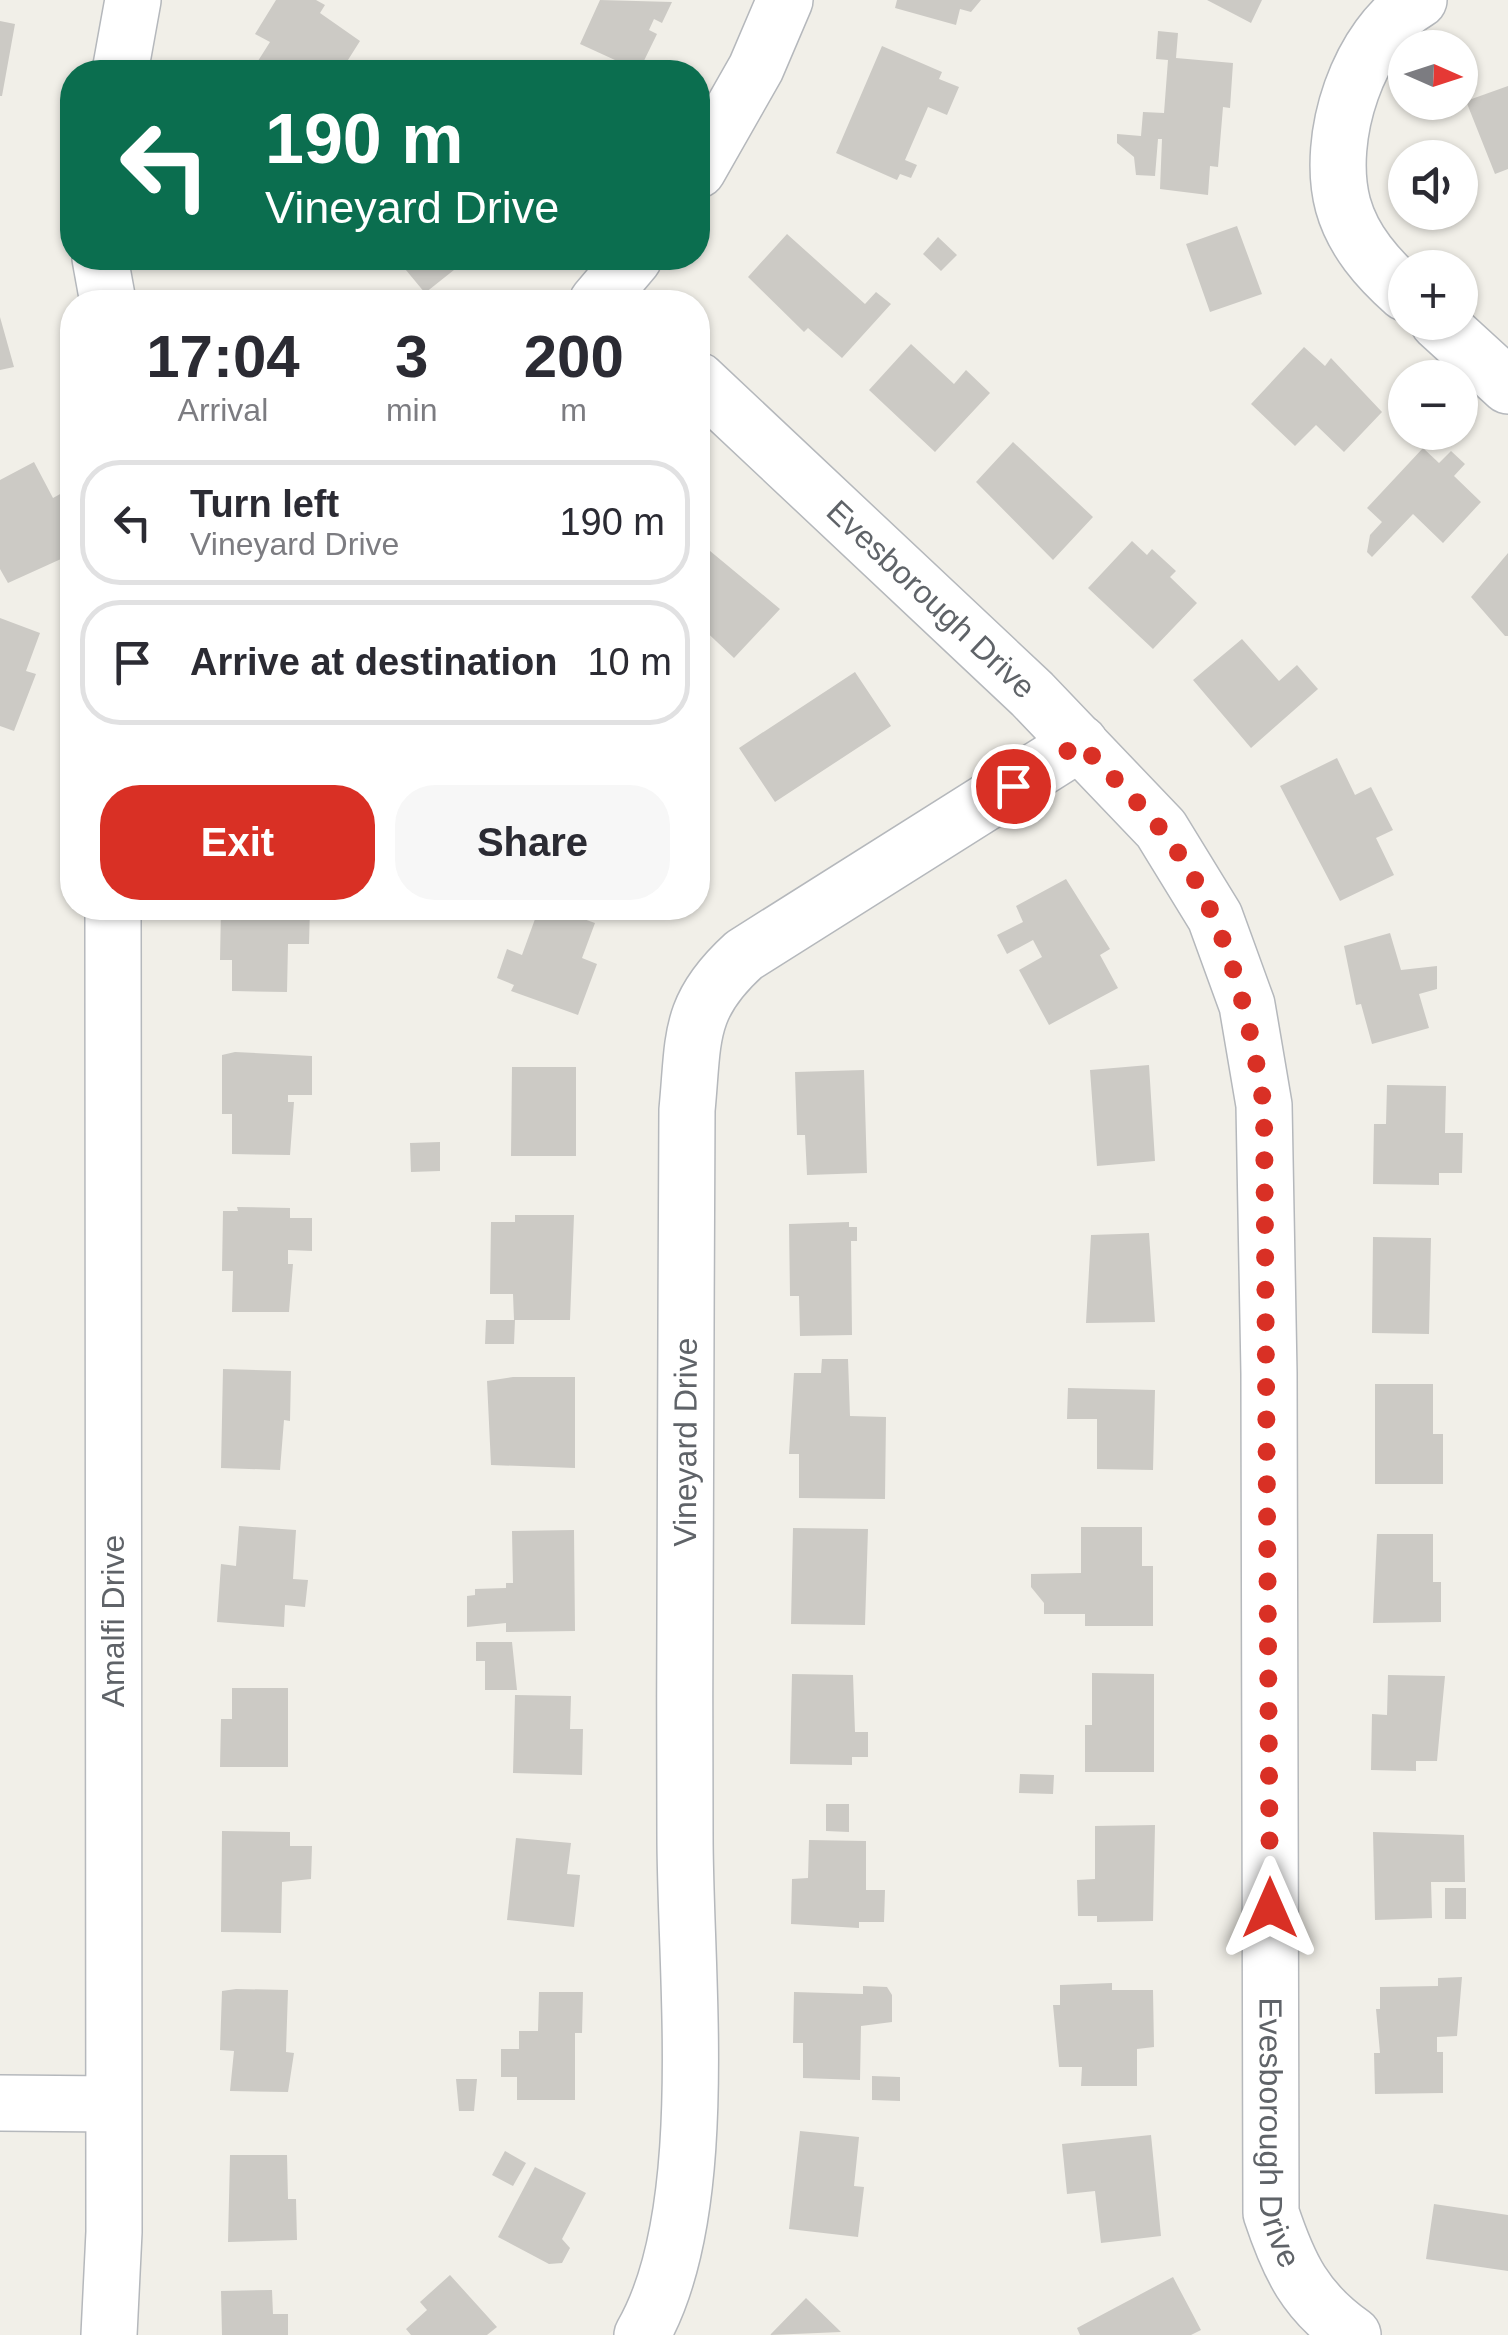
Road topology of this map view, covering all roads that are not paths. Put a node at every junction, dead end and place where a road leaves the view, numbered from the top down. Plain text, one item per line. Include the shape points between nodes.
1 (133, 0) edge
2 (785, 0) edge
3 (1419, 0) edge
4 (122, 60) edge
5 (710, 149) edge
6 (1388, 277) edge
7 (1458, 340) edge
8 (1508, 386) edge
9 (710, 391) edge
10 (1080, 743) junction
11 (113, 920) edge
12 (0, 2103) edge
13 (113, 2104) junction
14 (109, 2335) edge
15 (642, 2335) edge
16 (1353, 2335) edge

1 - 4 street
2 - 5 street
3 - 6 street via 1400,10 1359,65 1340,132 1343,204 1372,262
7 - 8 street
9 - 10 street, Evesborough Drive
10 - 15 street, Vineyard Drive via 744,955 712,984 696,1019 687,1110 684,1839 690,2136 671,2263
10 - 16 street, Evesborough Drive via 1161,829 1215,917 1250,1022 1264,1106 1269,1373 1271,2213 1289,2268 1326,2316
11 - 13 street, Amalfi Drive
12 - 13 street
13 - 14 street, Amalfi Drive

